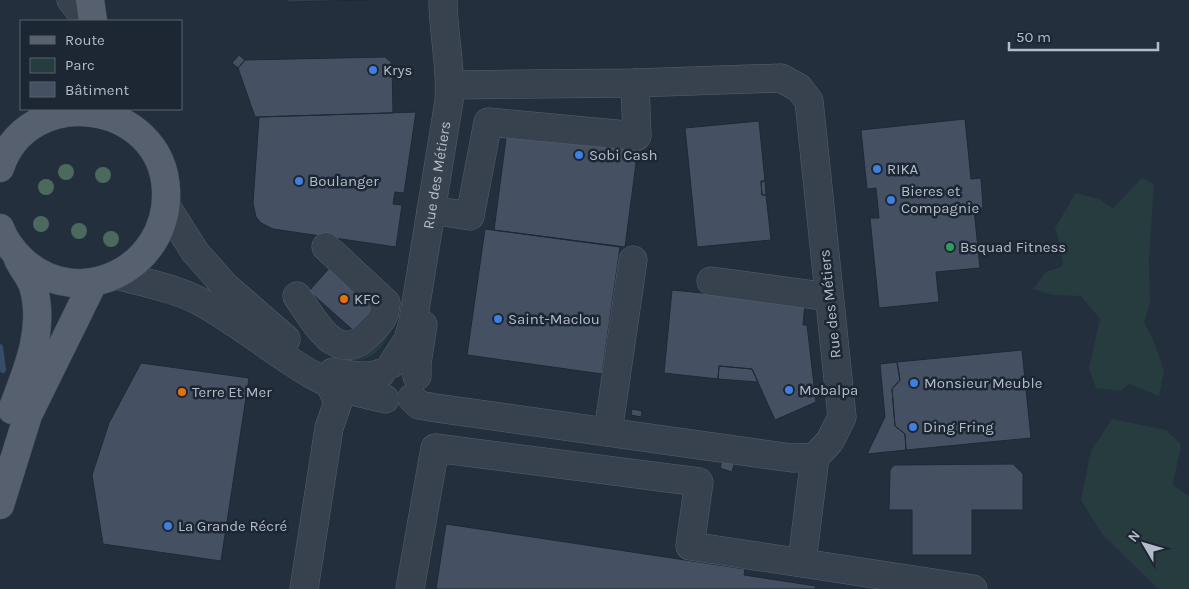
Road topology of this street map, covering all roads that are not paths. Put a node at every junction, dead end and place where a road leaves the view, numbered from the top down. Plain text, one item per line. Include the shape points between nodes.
1 (53, 0) edge
2 (71, 0) edge
3 (90, 0) edge
4 (443, 0) edge
5 (64, 20) edge
6 (87, 20) edge
7 (93, 20) edge
8 (635, 84) junction
9 (450, 85) junction
10 (51, 114) edge
11 (126, 117) edge
12 (8, 142) edge
13 (0, 168) edge
14 (166, 206) junction
15 (431, 210) junction
16 (0, 228) edge
17 (326, 247) dead end
18 (13, 251) junction
19 (633, 260) dead end
20 (105, 279) junction
21 (711, 281) dead end
22 (297, 296) dead end
23 (830, 297) junction
24 (329, 382) junction
25 (398, 382) junction
26 (608, 432) junction
27 (0, 442) edge
28 (815, 457) junction
29 (0, 505) edge
30 (802, 562) junction
31 (304, 589) edge
32 (410, 589) edge
33 (973, 589) edge

1 - 5 street
2 - 6 street
3 - 7 main road
4 - 9 street, Rue des Métiers
8 - 9 street, Rue des Métiers
8 - 15 street via 637,136 488,122 470,216
8 - 23 street, Rue des Métiers via 781,78 799,88 809,101
9 - 15 street, Rue des Métiers
10 - 11 main road via 96,112
10 - 12 main road
11 - 14 main road via 157,156 163,172
12 - 13 main road
14 - 20 main road via 161,227 151,247 136,263
14 - 25 street via 195,252 226,287 312,361 333,372
15 - 25 street, Rue des Métiers via 422,266 429,284 417,363
16 - 18 main road
17 - 22 street via 386,303 386,315 361,342 337,344 324,334
18 - 20 main road via 29,267 49,278 70,283
18 - 27 main road via 32,285 38,311 37,326 23,382
19 - 26 street
20 - 24 street via 180,292 202,302 313,375
20 - 29 main road via 28,416
21 - 23 street
23 - 28 street, Rue des Métiers via 842,417 830,441
24 - 25 street via 368,396
24 - 31 street via 338,402 329,428
25 - 26 street via 419,405
26 - 28 street via 792,458
28 - 30 street
30 - 32 street via 690,546 699,482 435,448
30 - 33 street

